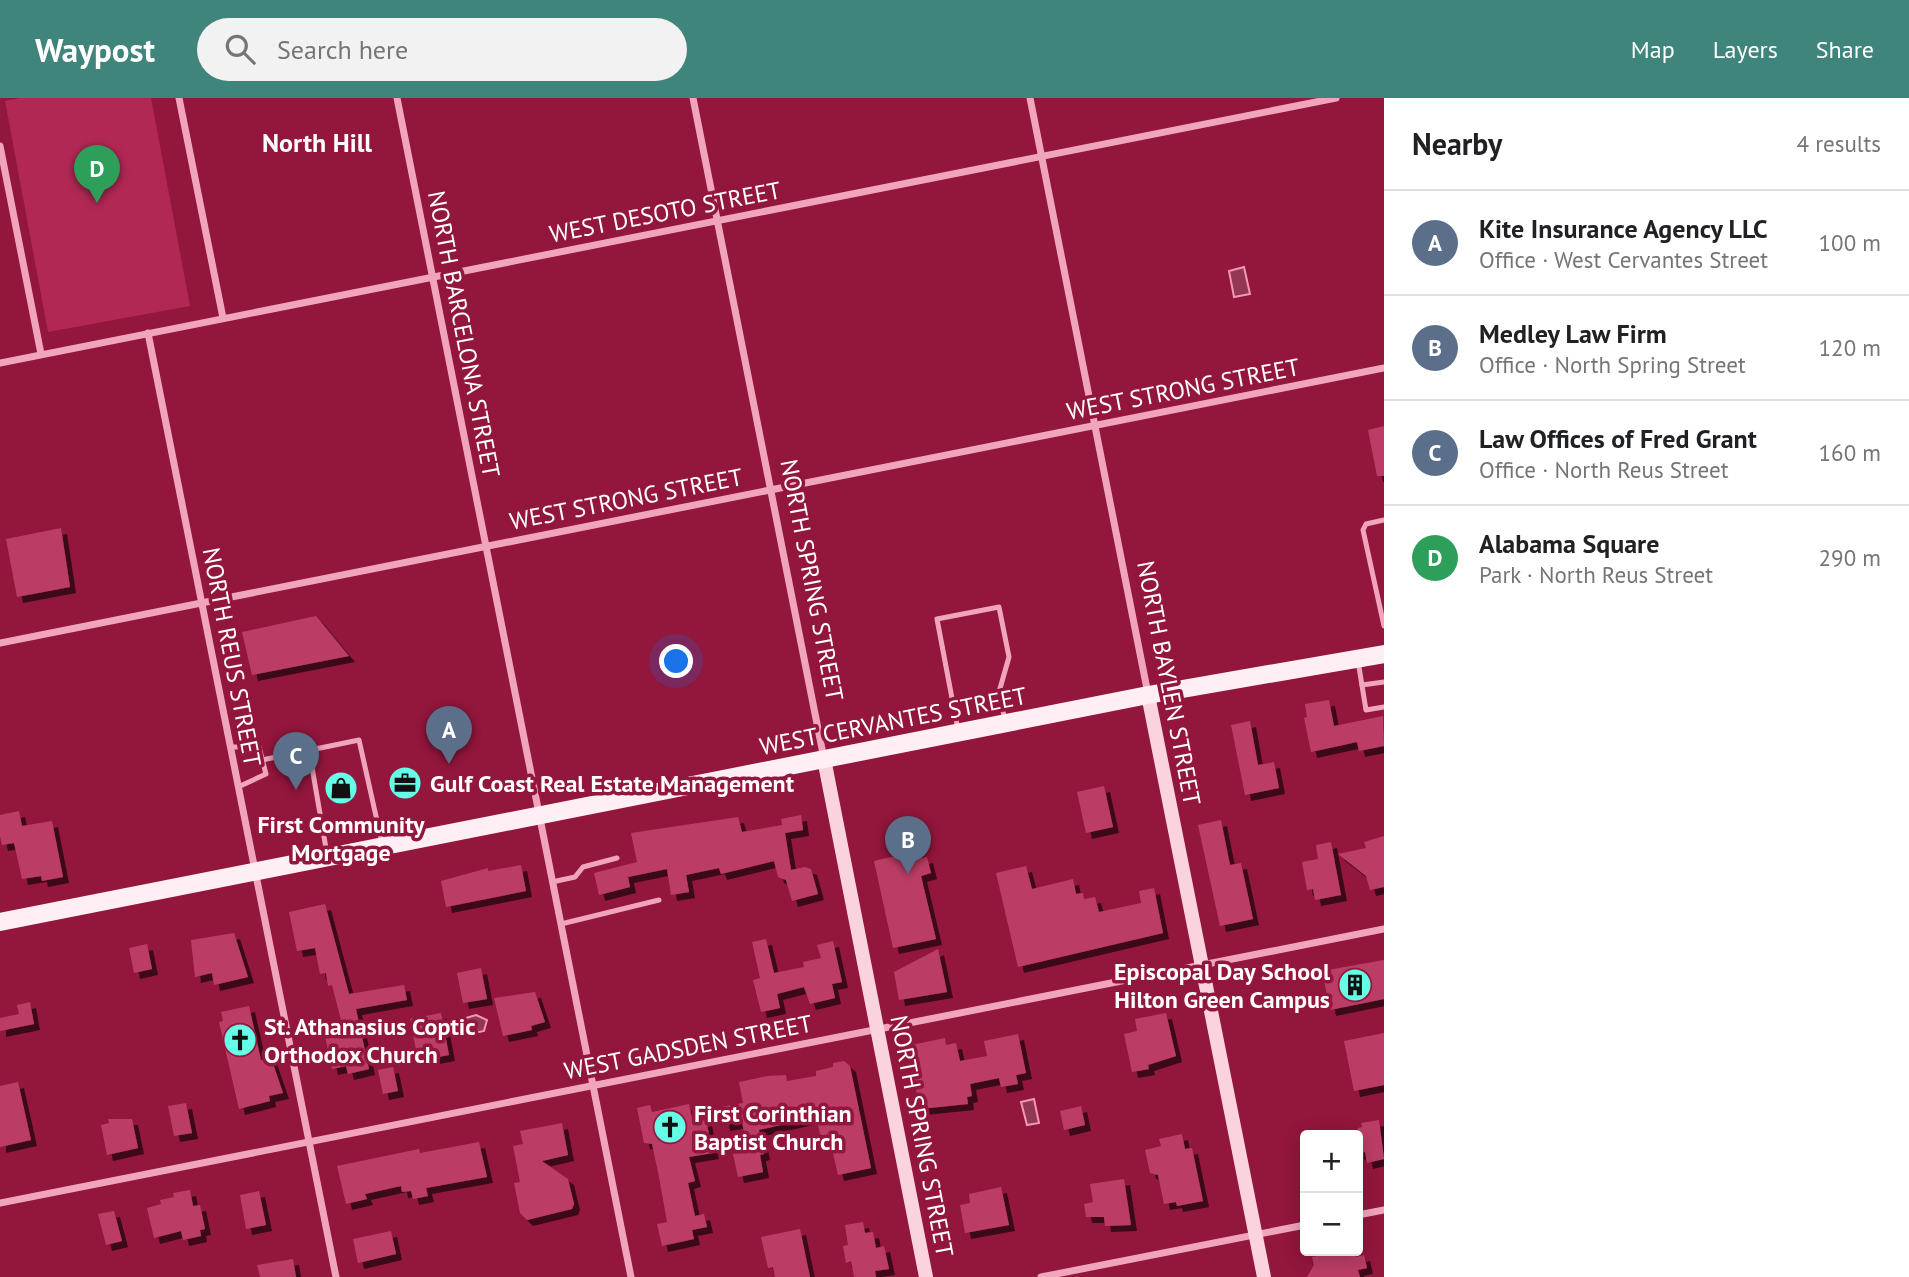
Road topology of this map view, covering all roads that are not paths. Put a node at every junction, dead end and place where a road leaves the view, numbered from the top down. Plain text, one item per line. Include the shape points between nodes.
1 (179, 98) edge
2 (397, 98) edge
3 (693, 98) edge
4 (1030, 98) edge
5 (1289, 98) edge
6 (1336, 98) edge
7 (1291, 107) junction
8 (0, 146) edge
9 (1041, 156) junction
10 (718, 221) junction
11 (433, 277) junction
12 (223, 318) junction
13 (148, 333) junction
14 (41, 354) junction
15 (0, 363) edge
16 (1384, 368) edge
17 (1095, 426) junction
18 (770, 490) junction
19 (1384, 520) edge
20 (486, 546) junction
21 (202, 603) junction
22 (1380, 603) edge
23 (1384, 626) edge
24 (0, 643) edge
25 (1384, 654) edge
26 (1358, 658) junction
27 (1384, 682) edge
28 (1362, 685) junction
29 (1148, 695) junction
30 (1384, 707) edge
31 (1006, 723) junction
32 (958, 733) junction
33 (230, 747) junction
34 (309, 750) junction
35 (824, 759) junction
36 (262, 760) junction
37 (238, 787) junction
38 (540, 816) junction
39 (382, 846) junction
40 (327, 857) junction
41 (617, 858) dead end
42 (255, 872) junction
43 (552, 882) junction
44 (659, 900) dead end
45 (0, 922) edge
46 (561, 925) junction
47 (1384, 929) edge
48 (1202, 965) junction
49 (877, 1029) junction
50 (592, 1086) junction
51 (308, 1141) junction
52 (0, 1203) edge
53 (1384, 1210) edge
54 (1363, 1214) edge
55 (1300, 1226) edge
56 (1255, 1235) junction
57 (336, 1277) edge
58 (631, 1277) edge
59 (926, 1277) edge
60 (1041, 1277) edge
61 (1264, 1277) edge

1 - 12 street
2 - 11 street, NORTH BARCELONA STREET
3 - 10 street, NORTH SPRING STREET
4 - 9 street, NORTH BAYLEN STREET
5 - 7 street
6 - 7 street, WEST DESOTO STREET
7 - 9 street, WEST DESOTO STREET
8 - 14 street
9 - 10 street, WEST DESOTO STREET
9 - 17 street, NORTH BAYLEN STREET
10 - 11 street, WEST DESOTO STREET
10 - 18 street, NORTH SPRING STREET
11 - 12 street, WEST DESOTO STREET
11 - 20 street, NORTH BARCELONA STREET
12 - 13 street, WEST DESOTO STREET
13 - 14 street, WEST DESOTO STREET
13 - 21 street, NORTH REUS STREET
14 - 15 street, WEST DESOTO STREET
16 - 17 street, WEST STRONG STREET
17 - 18 street, WEST STRONG STREET
17 - 29 street, NORTH BAYLEN STREET
18 - 20 street, WEST STRONG STREET
18 - 35 street, NORTH SPRING STREET
19 - 22 lane via 1366,524 1363,530
20 - 21 street, WEST STRONG STREET
20 - 38 street, NORTH BARCELONA STREET
21 - 24 street, WEST STRONG STREET
21 - 33 street, NORTH REUS STREET
22 - 23 lane
25 - 26 main road, WEST CERVANTES STREET
26 - 28 lane
26 - 29 main road, WEST CERVANTES STREET
27 - 28 lane
28 - 30 lane via 1366,710
29 - 31 main road, WEST CERVANTES STREET
29 - 48 street, NORTH BAYLEN STREET
31 - 32 main road, WEST CERVANTES STREET
31 - 32 lane via 999,692 1009,657 999,607 937,619
32 - 35 main road, WEST CERVANTES STREET
33 - 36 lane via 259,747
33 - 37 street, NORTH REUS STREET
34 - 36 lane
34 - 39 lane via 359,740
34 - 40 lane
35 - 38 main road, WEST CERVANTES STREET
35 - 49 street, NORTH SPRING STREET
36 - 37 lane via 265,774
37 - 42 street, NORTH REUS STREET
38 - 39 main road, WEST CERVANTES STREET
38 - 43 street, NORTH BARCELONA STREET
39 - 40 main road, WEST CERVANTES STREET
40 - 42 main road, WEST CERVANTES STREET
41 - 43 lane
42 - 45 main road, WEST CERVANTES STREET
42 - 51 street, NORTH REUS STREET
43 - 46 street, NORTH BARCELONA STREET
44 - 46 lane
46 - 50 street, NORTH BARCELONA STREET
47 - 48 street, WEST GADSDEN STREET
48 - 49 street, WEST GADSDEN STREET
48 - 56 street, NORTH BAYLEN STREET
49 - 50 street, WEST GADSDEN STREET
49 - 59 street, NORTH SPRING STREET
50 - 51 street, WEST GADSDEN STREET
50 - 58 street, NORTH BARCELONA STREET
51 - 52 street, WEST GADSDEN STREET
51 - 57 street, NORTH REUS STREET
53 - 54 street
55 - 56 street
56 - 60 street
56 - 61 street, NORTH BAYLEN STREET

